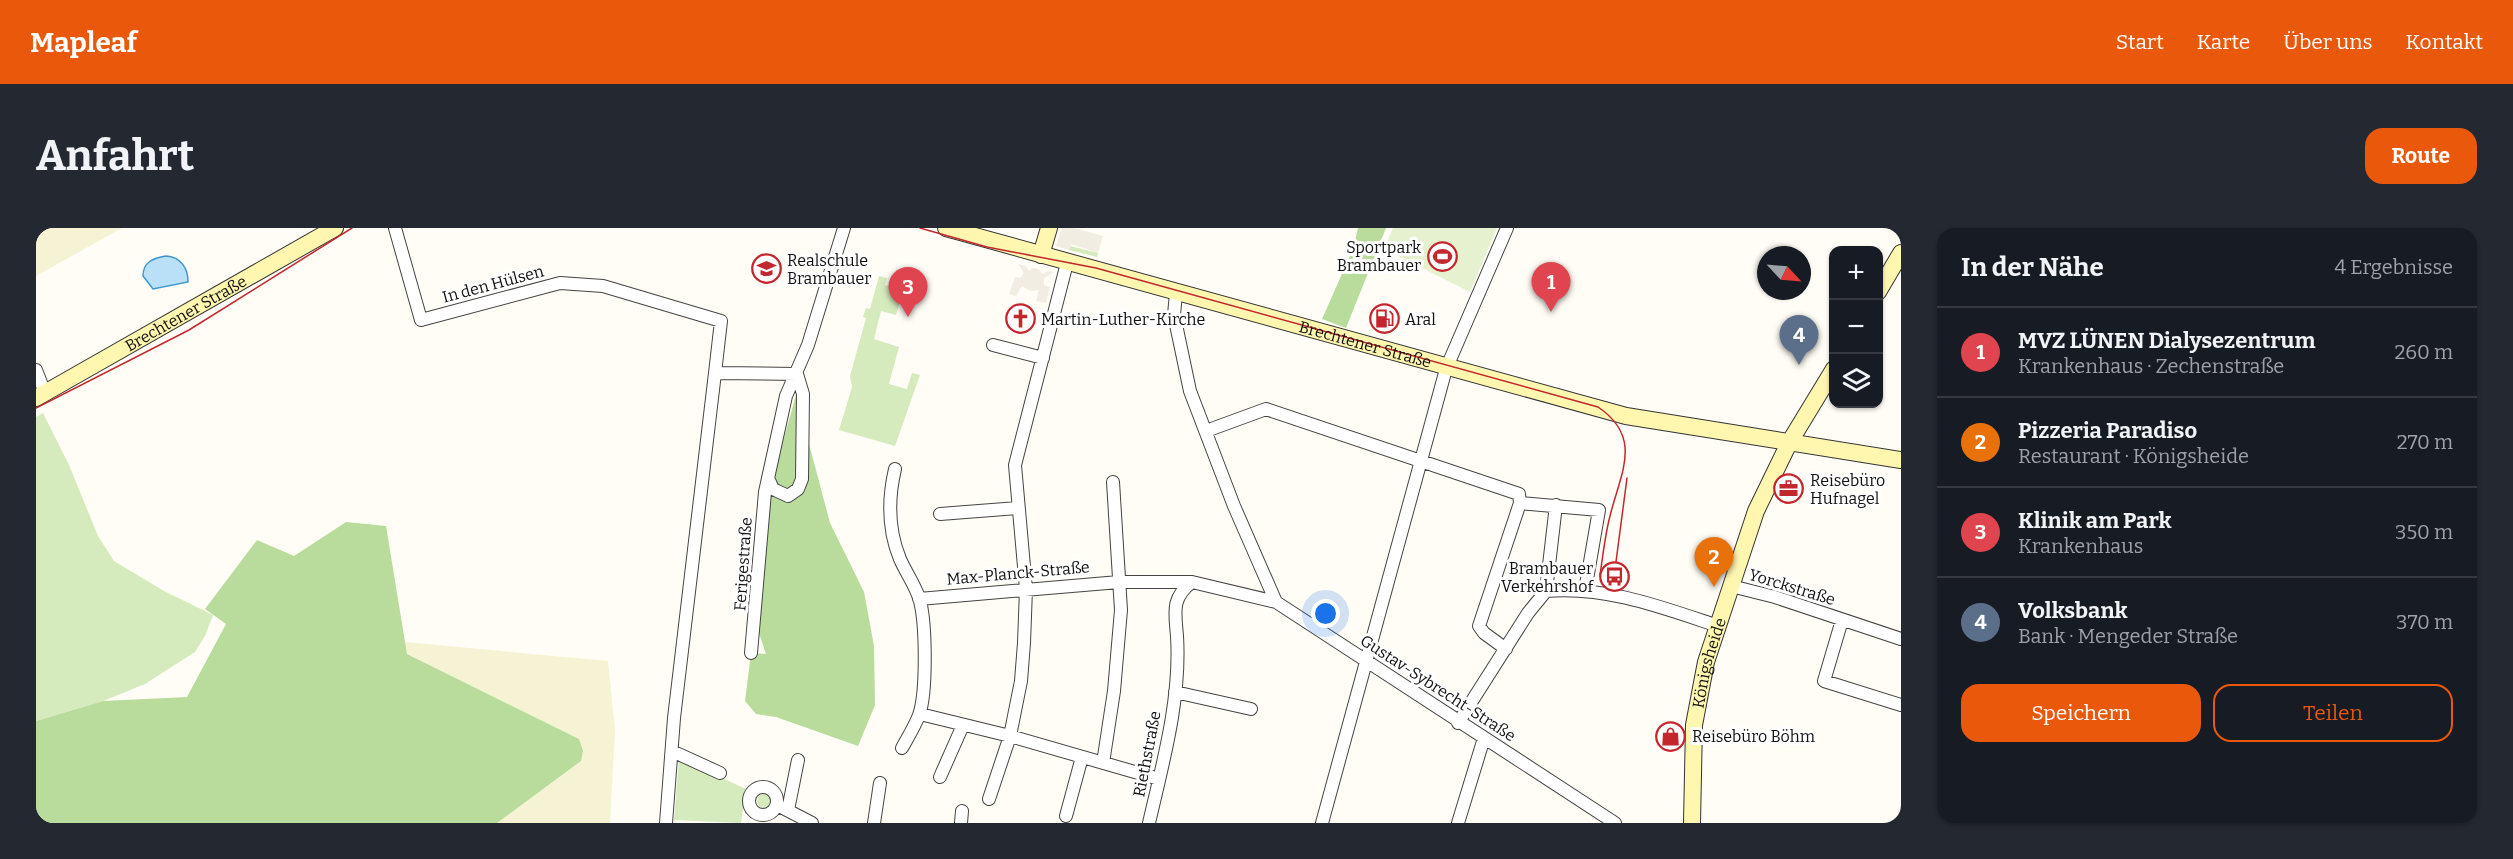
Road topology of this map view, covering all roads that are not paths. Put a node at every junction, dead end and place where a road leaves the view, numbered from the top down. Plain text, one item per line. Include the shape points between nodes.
1 (335, 228) edge
2 (394, 228) edge
3 (844, 228) edge
4 (946, 228) edge
5 (1049, 228) edge
6 (1507, 228) edge
7 (1901, 253) edge
8 (1041, 255) junction
9 (1067, 263) junction
10 (1883, 284) edge
11 (1176, 293) junction
12 (993, 345) dead end
13 (1043, 358) junction
14 (1447, 367) junction
15 (36, 370) edge
16 (716, 373) junction
17 (797, 374) junction
18 (1829, 376) edge
19 (41, 395) edge
20 (1206, 431) junction
21 (1789, 443) junction
22 (1901, 460) edge
23 (1420, 461) junction
24 (895, 469) dead end
25 (768, 478) junction
26 (1113, 482) dead end
27 (1520, 499) junction
28 (1556, 506) junction
29 (1018, 508) junction
30 (940, 514) dead end
31 (1119, 582) junction
32 (1192, 582) junction
33 (1731, 585) junction
34 (1026, 589) junction
35 (1546, 591) junction
36 (1585, 591) junction
37 (919, 598) junction
38 (1276, 602) junction
39 (1842, 620) junction
40 (1718, 626) junction
41 (1901, 639) edge
42 (1506, 649) junction
43 (751, 653) dead end
44 (1365, 659) junction
45 (1175, 692) junction
46 (1901, 705) edge
47 (1251, 709) dead end
48 (920, 714) junction
49 (1458, 723) junction
50 (963, 725) junction
51 (1010, 736) junction
52 (1484, 738) junction
53 (902, 748) dead end
54 (672, 751) junction
55 (1082, 757) junction
56 (798, 760) dead end
57 (1103, 763) junction
58 (720, 773) dead end
59 (940, 777) dead end
60 (1159, 779) junction
61 (880, 783) dead end
62 (989, 800) dead end
63 (783, 807) junction
64 (1066, 816) dead end
65 (760, 819) edge
66 (666, 823) edge
67 (812, 823) edge
68 (874, 823) edge
69 (1149, 823) edge
70 (1322, 823) edge
71 (1458, 823) edge
72 (1615, 823) edge
73 (1692, 823) edge

1 - 19 main road, Brechtener Straße
2 - 16 street, In den Hülsen via 421,320 560,283 603,286 721,321
3 - 17 street, Ferigestraße
4 - 8 main road, Brechtener Straße
5 - 8 main road
6 - 14 street
7 - 10 main road
8 - 9 main road, Brechtener Straße
9 - 11 main road, Brechtener Straße
9 - 13 street
11 - 14 main road, Brechtener Straße
11 - 20 street via 1174,315 1190,391
12 - 13 street
13 - 29 street via 1014,465
14 - 21 main road, Brechtener Straße via 1626,416
14 - 23 street
15 - 19 street
16 - 17 street
16 - 54 street, In den Hülsen
17 - 25 street, Ferigestraße via 786,396
17 - 25 street, Ferigestraße via 802,382 804,420 798,489 788,496 779,493
18 - 21 main road, Königsheide
20 - 23 street via 1266,409
20 - 38 street
21 - 22 main road, Brechtener Straße
21 - 33 main road, Königsheide via 1756,511
23 - 27 street
23 - 44 street
24 - 37 street via 889,516 899,557
25 - 43 street, Ferigestraße
26 - 31 street
27 - 28 street
27 - 42 street via 1479,626
28 - 35 street
28 - 36 street via 1599,510
29 - 30 street
29 - 34 street
31 - 32 street, Max-Planck-Straße
31 - 34 street, Max-Planck-Straße
31 - 57 street via 1121,610 1114,691
32 - 38 street, Max-Planck-Straße
32 - 45 street, Riethstraße via 1179,591 1175,608
33 - 39 street, Yorckstraße
33 - 40 main road, Königsheide
34 - 37 street, Max-Planck-Straße
34 - 51 street via 1021,681
35 - 36 street
35 - 42 street
36 - 40 street via 1627,597
37 - 48 street via 924,668
38 - 44 street, Gustav-Sybrecht-Straße
39 - 41 street, Yorckstraße
39 - 46 street, Yorckstraße via 1824,681
40 - 73 main road, Königsheide via 1696,707
42 - 49 street
44 - 49 street, Gustav-Sybrecht-Straße
44 - 70 street
45 - 47 street, Riethstraße
45 - 60 street, Riethstraße
48 - 50 street
48 - 53 street
49 - 52 street, Gustav-Sybrecht-Straße
50 - 51 street
50 - 59 street
51 - 55 street
51 - 62 street
52 - 71 street
52 - 72 street, Gustav-Sybrecht-Straße
54 - 58 street
54 - 66 street, In den Hülsen
55 - 57 street
55 - 64 street
56 - 63 street
57 - 60 street
60 - 69 street, Riethstraße
61 - 68 street
63 - 65 street
63 - 65 street via 771,789 756,789 750,803
63 - 67 street

